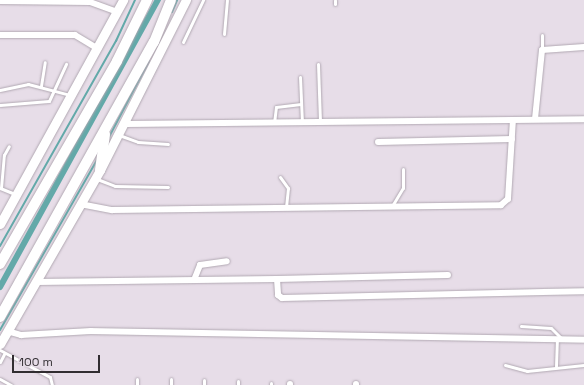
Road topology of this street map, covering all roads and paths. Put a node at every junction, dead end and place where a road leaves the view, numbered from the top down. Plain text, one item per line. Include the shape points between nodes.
1 (123, 0) edge
2 (147, 0) edge
3 (171, 0) edge
4 (186, 0) edge
5 (203, 0) edge
6 (227, 0) edge
7 (335, 0) edge
8 (0, 2) edge
9 (335, 4) dead end
10 (118, 12) junction
11 (224, 34) dead end
12 (0, 35) edge
13 (542, 35) dead end
14 (183, 42) dead end
15 (584, 46) edge
16 (98, 49) junction
17 (542, 50) junction
18 (45, 62) dead end
19 (66, 64) dead end
20 (318, 64) dead end
21 (300, 77) dead end
22 (41, 86) junction
23 (54, 89) junction
24 (0, 90) edge
25 (72, 95) junction
26 (301, 104) junction
27 (0, 105) edge
28 (584, 119) edge
29 (513, 120) junction
30 (535, 120) junction
31 (320, 122) junction
32 (274, 123) junction
33 (302, 123) junction
34 (126, 124) dead end
35 (106, 128) junction
36 (119, 134) junction
37 (512, 139) junction
38 (378, 142) dead end
39 (168, 144) dead end
40 (10, 146) dead end
41 (403, 169) dead end
42 (98, 174) junction
43 (280, 177) dead end
44 (168, 187) dead end
45 (1, 188) edge
46 (16, 195) junction
47 (80, 204) junction
48 (392, 206) junction
49 (286, 208) junction
50 (0, 224) edge
51 (227, 261) dead end
52 (0, 264) edge
53 (448, 275) dead end
54 (277, 279) junction
55 (194, 280) junction
56 (36, 282) junction
57 (584, 291) edge
58 (0, 317) edge
59 (521, 326) dead end
60 (7, 331) junction
61 (560, 340) junction
62 (584, 340) edge
63 (0, 344) edge
64 (0, 350) edge
65 (4, 354) junction
66 (0, 362) edge
67 (505, 364) dead end
68 (584, 365) edge
69 (556, 366) junction
70 (0, 379) edge
71 (136, 379) dead end
72 (171, 379) dead end
73 (204, 380) dead end
74 (11, 385) edge
75 (52, 385) edge
76 (137, 385) edge
77 (171, 385) edge
78 (204, 385) edge

1 - 10 main road
2 - 52 highway via 121,55
3 - 35 highway via 154,42
4 - 36 main road
5 - 14 lane
6 - 11 lane
7 - 9 lane
8 - 10 street via 90,2
10 - 16 main road
12 - 16 street via 75,35
13 - 17 lane
15 - 17 street
16 - 25 main road
17 - 30 street
18 - 22 lane
19 - 23 lane
20 - 31 lane
21 - 26 lane
22 - 23 lane
22 - 24 lane via 19,83
23 - 25 lane
23 - 27 lane via 45,103
25 - 46 main road
26 - 32 lane via 276,107
26 - 33 lane
28 - 30 street
29 - 30 street
29 - 31 street
29 - 37 street
31 - 33 street
32 - 33 street
32 - 34 street
35 - 42 highway
35 - 58 highway
36 - 39 lane via 138,142
36 - 42 main road
37 - 38 street
37 - 48 street via 505,203
40 - 45 lane via 4,155
41 - 48 lane via 403,188
42 - 44 lane via 115,186
42 - 47 main road
43 - 49 lane via 288,188
45 - 46 lane
46 - 50 main road
47 - 49 street via 112,210
47 - 56 main road
48 - 49 street
51 - 55 street via 200,265
53 - 54 street
54 - 55 street
54 - 57 street via 278,294 282,298
55 - 56 street
56 - 60 main road
59 - 61 lane via 551,328
60 - 61 street via 21,335 91,332
60 - 63 main road
61 - 62 street
61 - 69 lane
64 - 65 lane
65 - 66 lane
65 - 75 lane via 50,377
67 - 69 lane via 526,371
68 - 69 lane
70 - 74 lane
71 - 76 lane
72 - 77 lane
73 - 78 lane

